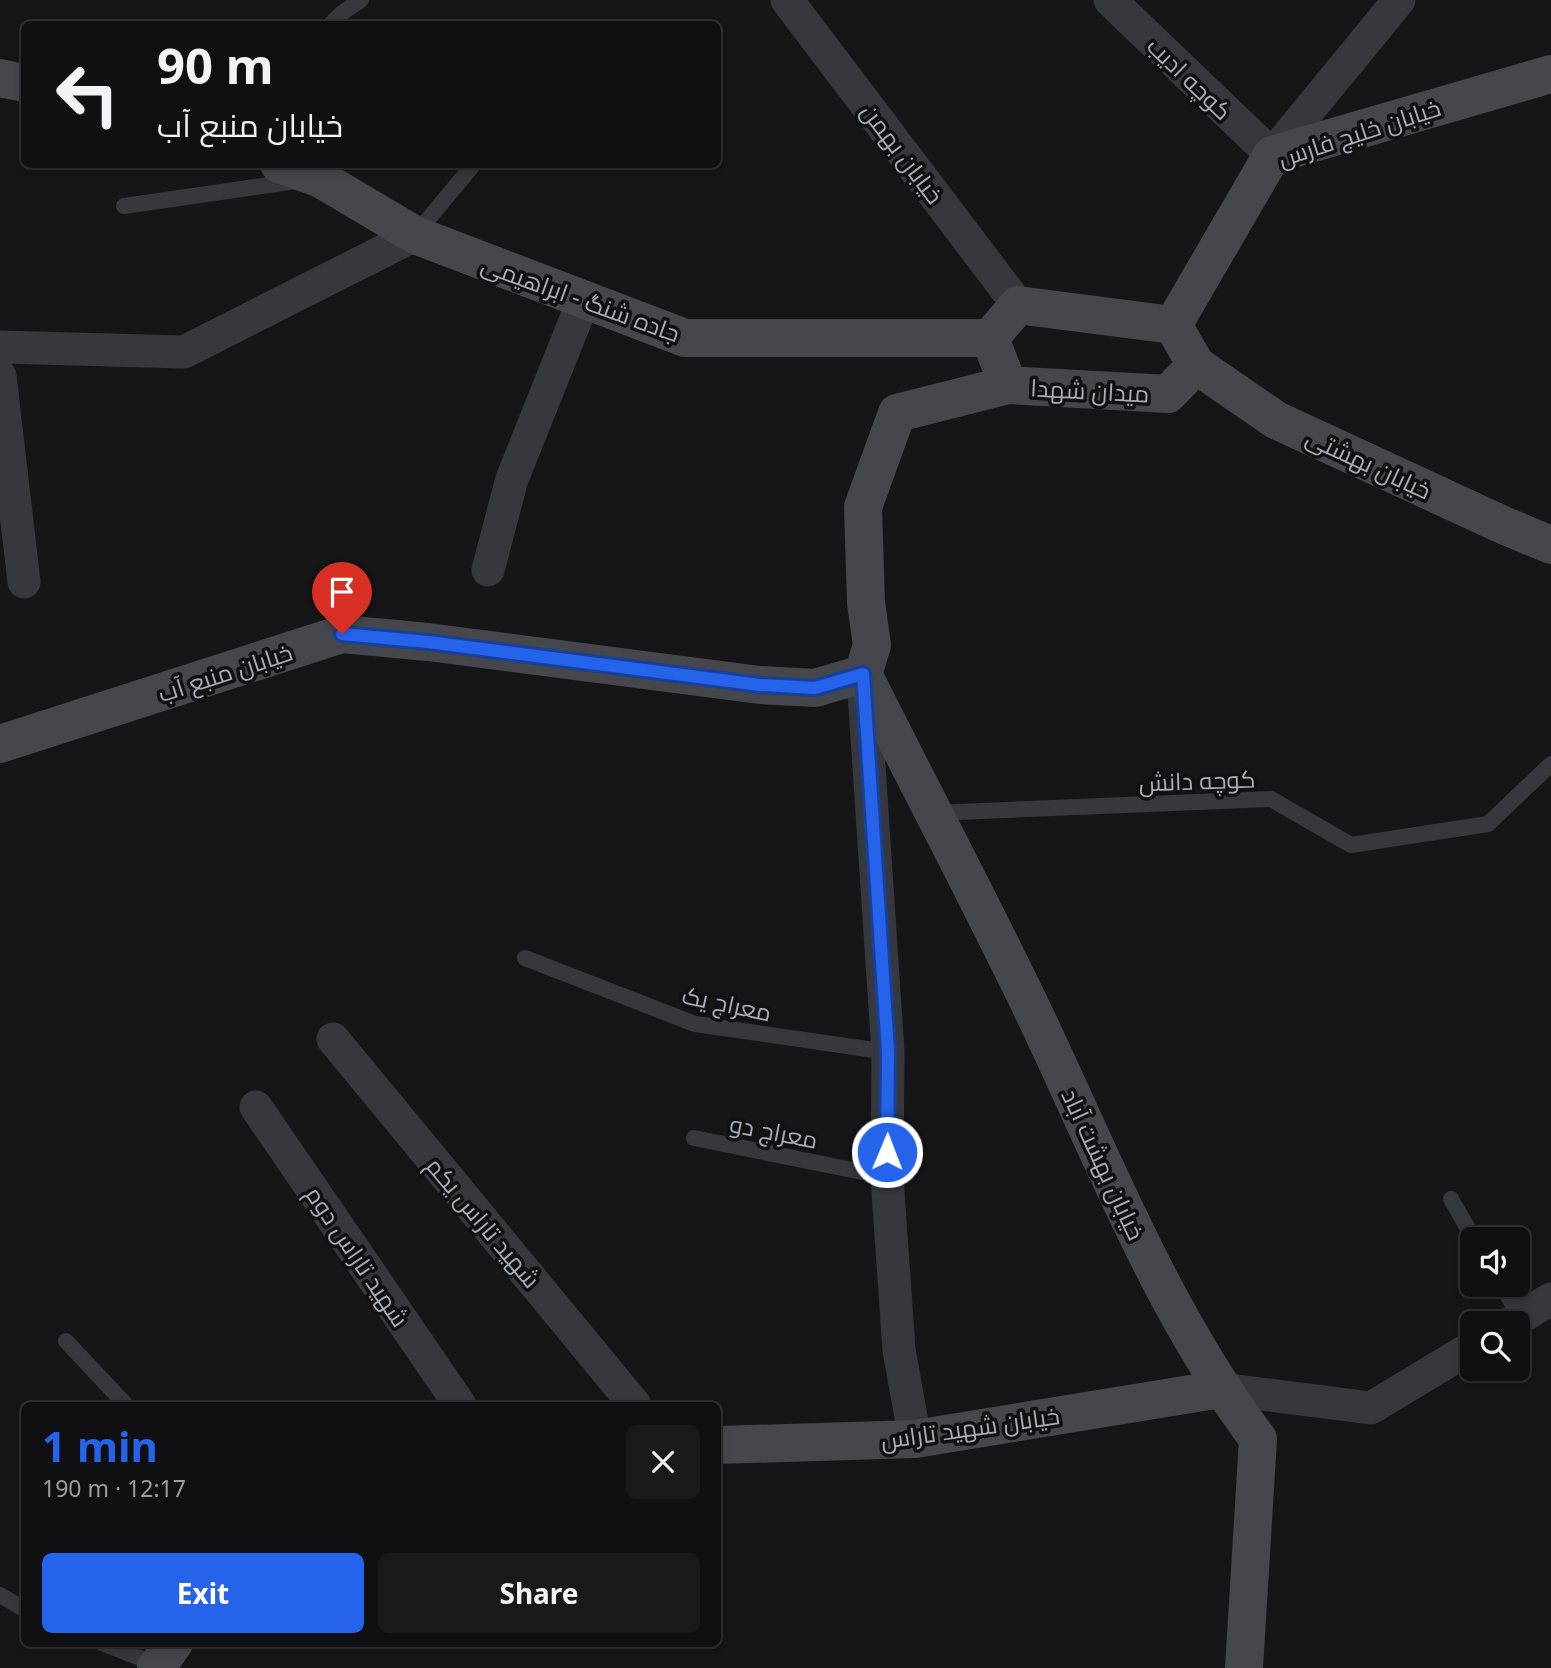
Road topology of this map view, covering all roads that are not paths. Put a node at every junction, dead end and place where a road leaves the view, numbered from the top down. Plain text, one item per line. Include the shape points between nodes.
1 (361, 0) edge
2 (787, 0) edge
3 (1110, 0) edge
4 (1399, 0) edge
5 (334, 21) edge
6 (1551, 74) edge
7 (0, 78) edge
8 (21, 82) edge
9 (1272, 155) junction
10 (290, 168) edge
11 (471, 168) edge
12 (319, 178) junction
13 (124, 206) dead end
14 (415, 236) junction
15 (584, 299) junction
16 (1018, 305) junction
17 (1174, 325) junction
18 (990, 338) junction
19 (0, 347) edge
20 (1196, 365) junction
21 (0, 376) edge
22 (1008, 385) junction
23 (1551, 545) edge
24 (488, 570) dead end
25 (24, 582) dead end
26 (863, 674) junction
27 (0, 744) edge
28 (1551, 764) edge
29 (933, 813) junction
30 (524, 958) dead end
31 (333, 1039) dead end
32 (888, 1052) junction
33 (256, 1107) dead end
34 (694, 1138) dead end
35 (887, 1177) junction
36 (1451, 1199) dead end
37 (1468, 1227) edge
38 (1551, 1299) edge
39 (1530, 1311) edge
40 (66, 1341) dead end
41 (1460, 1354) edge
42 (1221, 1389) junction
43 (123, 1402) edge
44 (458, 1402) edge
45 (633, 1402) edge
46 (915, 1439) junction
47 (721, 1445) edge
48 (0, 1595) edge
49 (21, 1607) edge
50 (117, 1647) edge
51 (163, 1659) edge
52 (1244, 1668) edge

1 - 5 lane
2 - 16 street, خیابان بهمن
3 - 9 street, کوچه ادیب
4 - 9 street
6 - 9 street, خیابان خلیج فارس
7 - 8 street
9 - 17 street, خیابان خلیج فارس
10 - 12 street, جاده شنگ - ابراهیمی
11 - 14 lane
12 - 13 lane
12 - 14 street, جاده شنگ - ابراهیمی
14 - 15 street, جاده شنگ - ابراهیمی
14 - 19 street via 184,352
15 - 18 street, جاده شنگ - ابراهیمی via 685,338
15 - 24 street via 512,479
16 - 17 street
16 - 18 street
17 - 20 street
18 - 22 street, میدان شهدا
20 - 22 street, میدان شهدا via 1168,394
20 - 23 street, خیابان بهشتی via 1276,420
21 - 25 street
22 - 26 street via 897,413 863,507 872,646
26 - 27 street, خیابان منبع آب via 815,688 760,685 342,634
26 - 29 street, خیابان بهشت آباد
26 - 32 street
28 - 29 lane, کوچه دانش via 1488,824 1350,845 1271,799
29 - 42 street, خیابان بهشت آباد via 1032,1009 1153,1271
30 - 32 lane, معراج یک via 695,1024
31 - 45 street, شهید تاراس یکم
32 - 35 street
33 - 44 street, شهید تاراس دوم
34 - 35 lane, معراج دو
35 - 46 street via 899,1350
36 - 37 lane
38 - 39 street
40 - 43 lane
41 - 42 street via 1371,1408
42 - 46 street, خیابان شهید تاراس
42 - 52 street, خیابان بهشت آباد via 1258,1438
46 - 47 street, خیابان شهید تاراس
48 - 49 lane
50 - 51 lane

